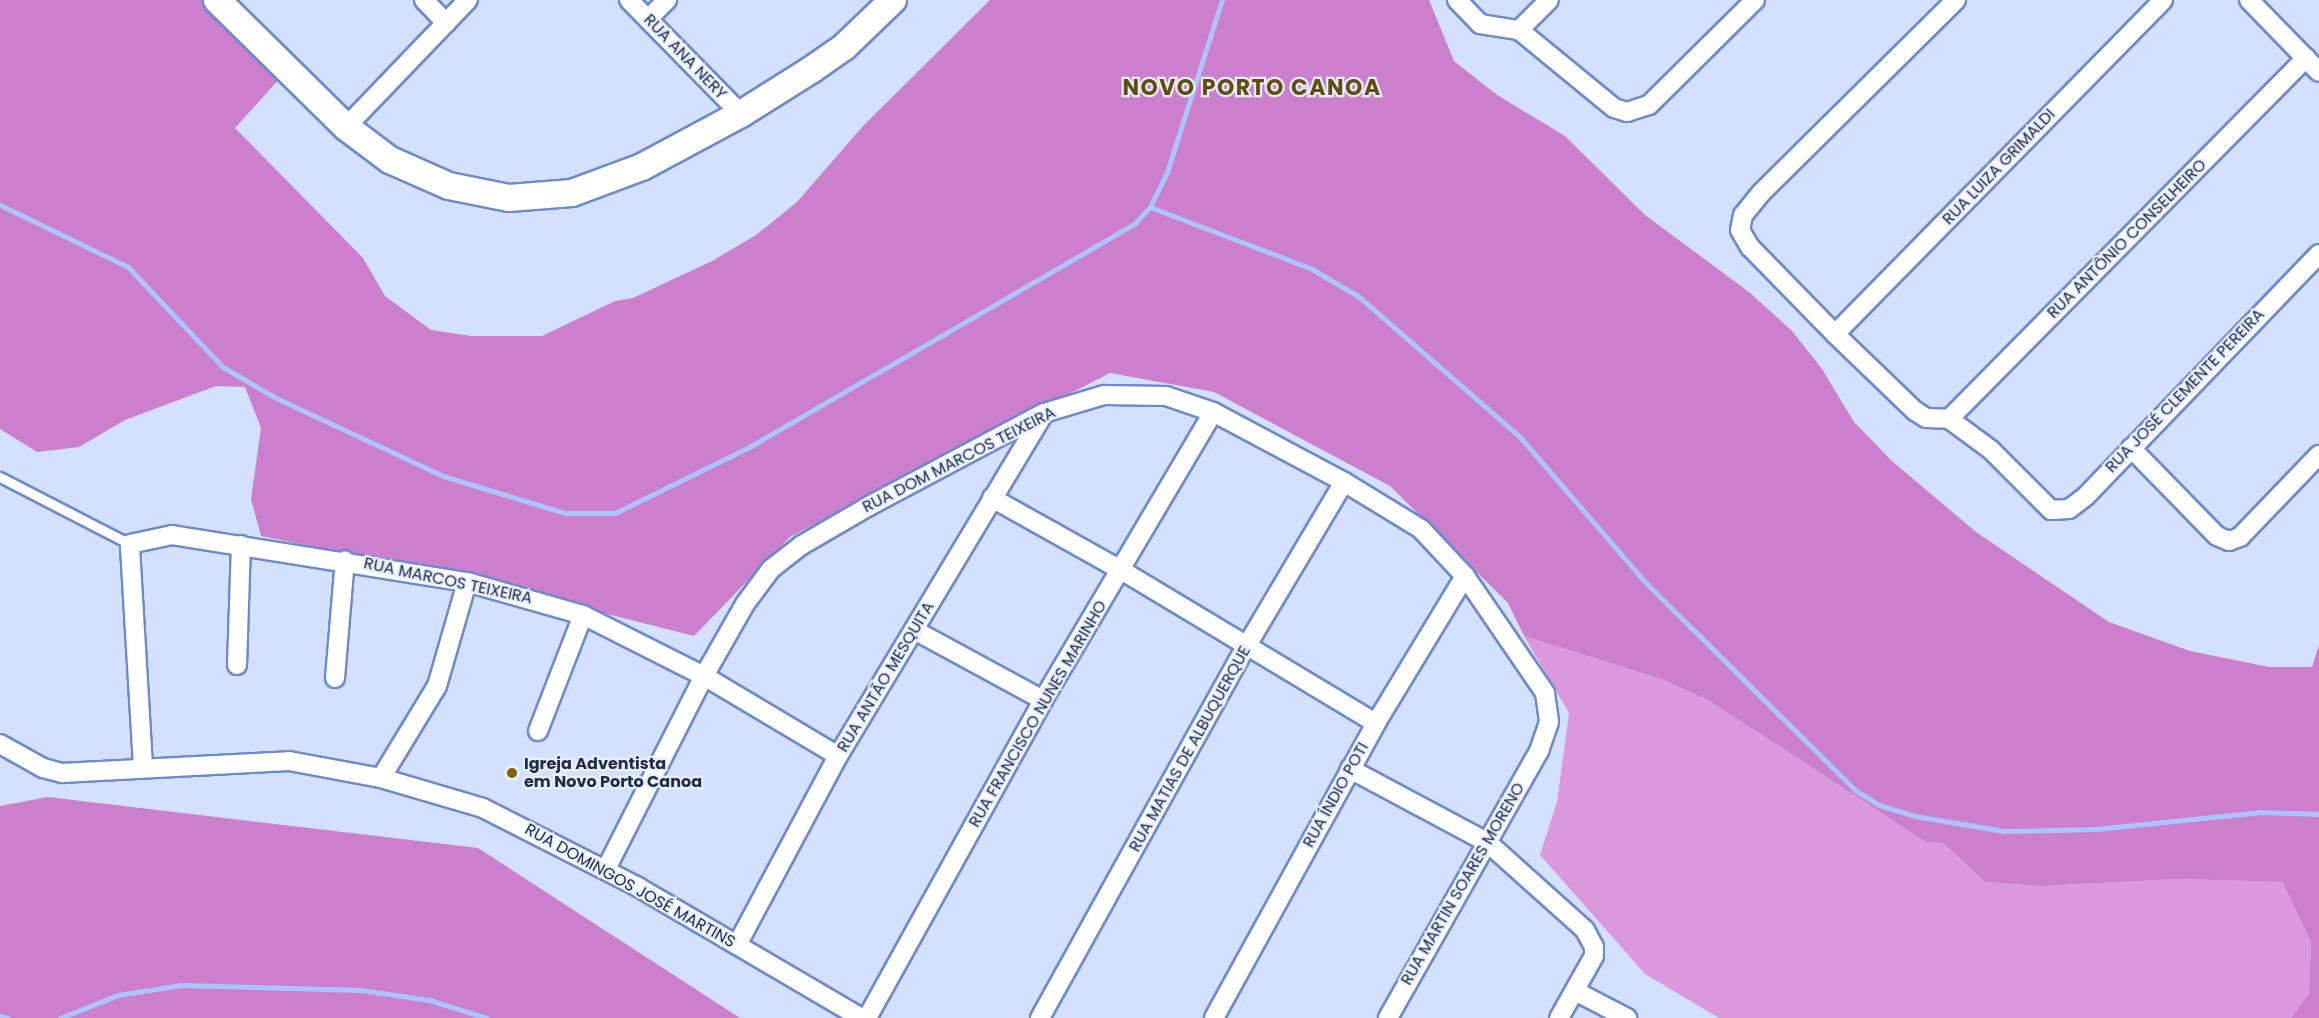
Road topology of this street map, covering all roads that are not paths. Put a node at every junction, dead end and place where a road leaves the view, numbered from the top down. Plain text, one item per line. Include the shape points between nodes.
1 (217, 0) edge
2 (424, 0) edge
3 (468, 0) edge
4 (629, 0) edge
5 (667, 0) edge
6 (893, 0) edge
7 (1457, 0) edge
8 (1549, 0) edge
9 (1755, 0) edge
10 (1956, 0) edge
11 (2163, 0) edge
12 (2248, 0) edge
13 (648, 19) junction
14 (446, 23) junction
15 (1519, 30) junction
16 (2306, 58) junction
17 (2319, 72) edge
18 (741, 114) junction
19 (346, 127) junction
20 (2319, 254) edge
21 (1835, 334) junction
22 (1213, 412) junction
23 (1044, 413) junction
24 (1949, 419) junction
25 (2131, 448) junction
26 (2317, 461) edge
27 (0, 477) edge
28 (1344, 482) junction
29 (992, 498) junction
30 (130, 543) junction
31 (241, 545) junction
32 (345, 560) junction
33 (1121, 570) junction
34 (1465, 576) junction
35 (468, 582) junction
36 (583, 615) junction
37 (914, 630) junction
38 (1246, 647) junction
39 (237, 665) dead end
40 (704, 676) junction
41 (335, 678) dead end
42 (1043, 700) junction
43 (1376, 723) junction
44 (538, 731) dead end
45 (0, 744) edge
46 (1539, 751) joint
47 (838, 756) junction
48 (143, 766) junction
49 (1350, 769) junction
50 (381, 778) junction
51 (1487, 842) junction
52 (606, 869) junction
53 (737, 945) junction
54 (1575, 991) junction
55 (861, 1018) edge
56 (867, 1018) edge
57 (1040, 1018) edge
58 (1214, 1018) edge
59 (1388, 1018) edge
60 (1559, 1018) edge
61 (1627, 1018) edge

1 - 19 street
2 - 14 street
3 - 14 street
4 - 13 street, RUA ANA NERY
5 - 13 street
6 - 18 street via 844,47
7 - 15 street via 1480,24
8 - 15 street
9 - 15 street via 1649,105 1634,112 1614,108
10 - 21 street via 1755,201 1739,223 1741,236 1750,247
11 - 21 street, RUA LUIZA GRIMALDI
12 - 16 street
13 - 18 street, RUA ANA NERY
14 - 19 street
16 - 17 street
16 - 24 street, RUA ANTÔNIO CONSELHEIRO
18 - 19 street via 606,183 540,197 480,195 422,177 390,160
20 - 25 street, RUA JOSÉ CLEMENTE PEREIRA
21 - 24 street via 1922,416
22 - 23 street, RUA DOM MARCOS TEIXEIRA via 1166,396 1133,394 1104,396
22 - 28 street, RUA DOM MARCOS TEIXEIRA
22 - 33 street, RUA FRANCISCO NUNES MARINHO
23 - 29 street, RUA ANTÃO MESQUITA
23 - 40 street, RUA DOM MARCOS TEIXEIRA via 802,545 757,585
24 - 25 street, RUA JOSÉ CLEMENTE PEREIRA via 1991,450 2056,512 2069,509
25 - 26 street via 2217,536 2229,541 2240,537
27 - 30 lane
28 - 34 street, RUA DOM MARCOS TEIXEIRA via 1421,529
28 - 38 street, RUA MATIAS DE ALBUQUERQUE
29 - 33 street
29 - 37 street, RUA ANTÃO MESQUITA
30 - 31 street, RUA MARCOS TEIXEIRA via 172,535
30 - 48 street
31 - 32 street, RUA MARCOS TEIXEIRA
31 - 39 street
32 - 35 street, RUA MARCOS TEIXEIRA
32 - 41 street
33 - 38 street
33 - 42 street, RUA FRANCISCO NUNES MARINHO
34 - 43 street, RUA ÍNDIO POTI
34 - 46 street, RUA DOM MARCOS TEIXEIRA via 1545,693 1549,722
35 - 36 street, RUA MARCOS TEIXEIRA
35 - 50 street via 436,686
36 - 40 street, RUA MARCOS TEIXEIRA
36 - 44 street
37 - 42 street
37 - 47 street, RUA ANTÃO MESQUITA
38 - 43 street
38 - 57 street, RUA MATIAS DE ALBUQUERQUE
40 - 47 street, RUA MARCOS TEIXEIRA
40 - 52 street, RUA DOM MARCOS TEIXEIRA
42 - 56 street, RUA FRANCISCO NUNES MARINHO
43 - 49 street, RUA ÍNDIO POTI
45 - 48 street, RUA DOMINGOS JOSÉ MARTINS via 42,768 63,773
46 - 51 street, RUA MARTIN SOARES MORENO
47 - 53 street, RUA ANTÃO MESQUITA
48 - 50 street, RUA DOMINGOS JOSÉ MARTINS via 290,761
49 - 51 street
49 - 58 street, RUA ÍNDIO POTI
50 - 52 street, RUA DOMINGOS JOSÉ MARTINS via 483,808
51 - 54 street via 1585,930 1594,956
51 - 59 street, RUA MARTIN SOARES MORENO
52 - 53 street, RUA DOMINGOS JOSÉ MARTINS
53 - 55 street, RUA DOMINGOS JOSÉ MARTINS
54 - 60 street
54 - 61 street

